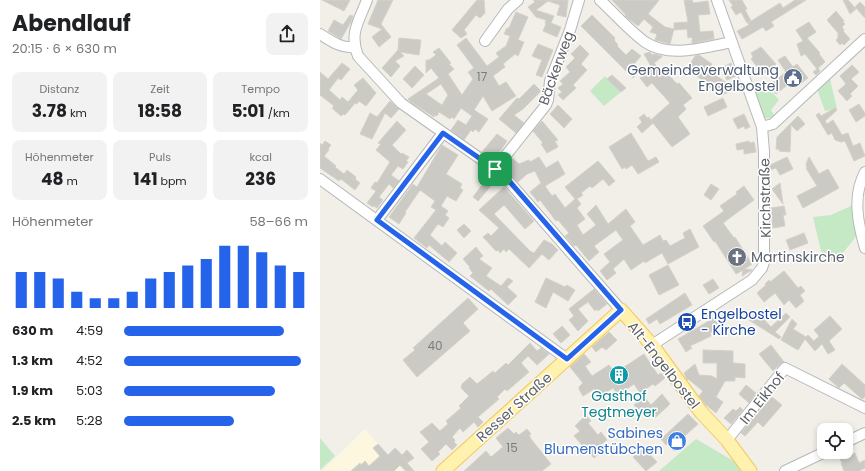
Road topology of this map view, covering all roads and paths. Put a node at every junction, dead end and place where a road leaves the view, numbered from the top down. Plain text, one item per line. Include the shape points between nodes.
1 (367, 0) edge
2 (518, 0) edge
3 (579, 0) edge
4 (600, 0) edge
5 (717, 0) edge
6 (320, 34) edge
7 (865, 39) edge
8 (485, 41) dead end
9 (732, 42) junction
10 (355, 47) junction
11 (762, 127) junction
12 (443, 133) junction
13 (495, 169) junction
14 (865, 172) edge
15 (320, 179) edge
16 (377, 220) junction
17 (865, 248) edge
18 (621, 310) junction
19 (652, 345) junction
20 (567, 359) junction
21 (865, 408) edge
22 (865, 433) edge
23 (853, 439) edge
24 (727, 440) junction
25 (817, 456) edge
26 (443, 471) edge
27 (750, 471) edge
28 (785, 471) edge

1 - 10 street via 355,30
2 - 8 street via 508,9
3 - 13 street, Bäckerweg via 550,81 546,105
4 - 9 street via 646,43 658,48 682,51
5 - 9 street, Kirchstraße
6 - 10 street via 338,44
7 - 11 street via 773,124
9 - 11 street, Kirchstraße
10 - 12 street, Alt-Engelbostel via 358,56 401,103
11 - 19 street, Kirchstraße via 765,255 762,268 752,280
12 - 13 street, Alt-Engelbostel
12 - 16 street
13 - 18 street, Alt-Engelbostel via 510,182
14 - 17 street via 859,189 858,204 860,231
15 - 16 street
16 - 20 street
18 - 19 main road, Alt-Engelbostel
18 - 20 main road, Resser Straße
19 - 24 main road, Alt-Engelbostel via 700,412
20 - 26 main road, Resser Straße
21 - 24 street, Im Eikhof via 785,368
22 - 23 street
24 - 27 main road, Alt-Engelbostel
25 - 28 street

